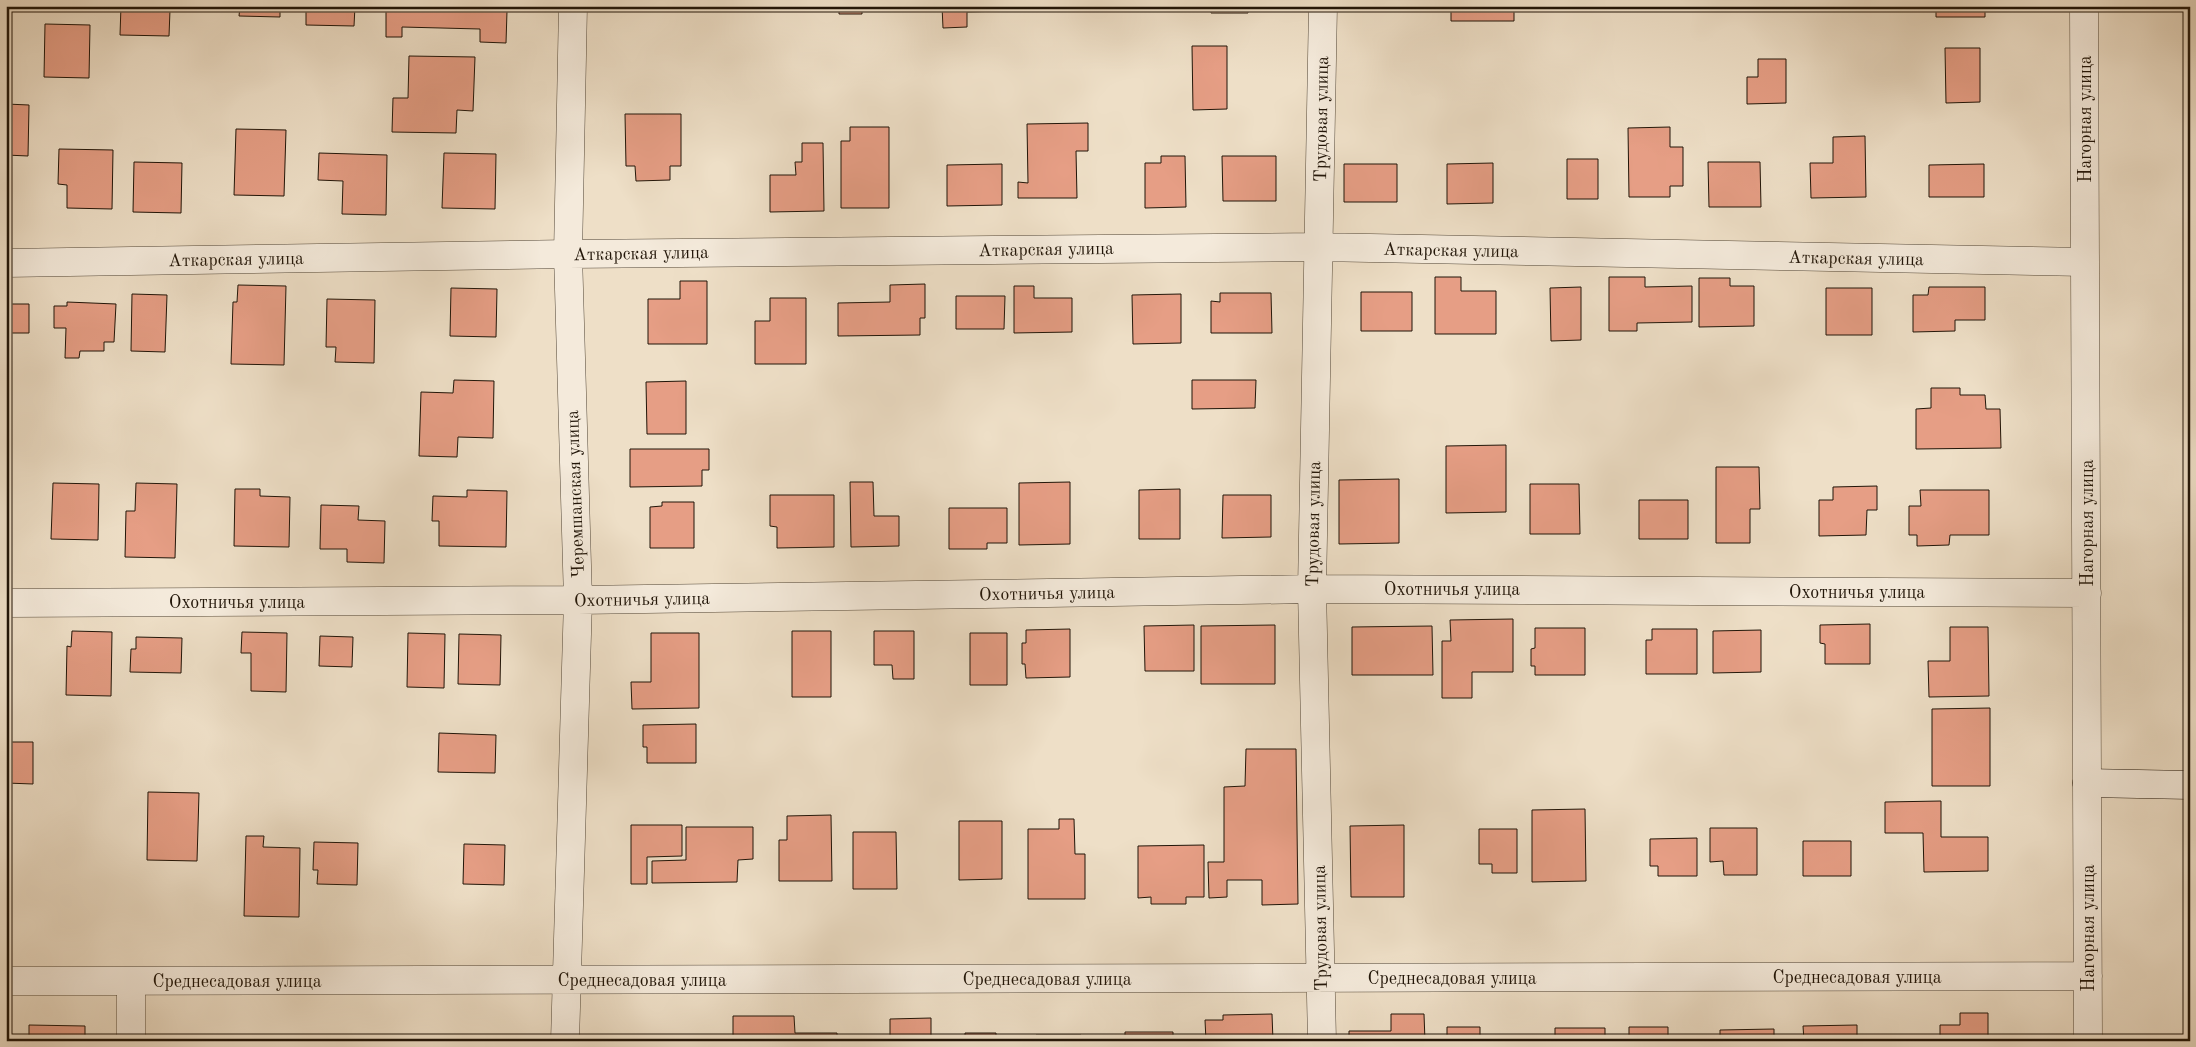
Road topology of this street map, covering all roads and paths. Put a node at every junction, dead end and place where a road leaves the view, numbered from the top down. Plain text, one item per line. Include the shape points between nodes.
1 (573, 6) edge
2 (1322, 6) edge
3 (2084, 6) edge
4 (1318, 247) junction
5 (568, 254) junction
6 (2085, 262) junction
7 (6, 263) edge
8 (1312, 589) junction
9 (2087, 593) junction
10 (578, 600) junction
11 (6, 603) edge
12 (2088, 783) junction
13 (2190, 785) edge
14 (2088, 976) junction
15 (1321, 978) junction
16 (567, 980) junction
17 (6, 981) edge
18 (131, 981) junction
19 (131, 1041) edge
20 (565, 1041) edge
21 (1322, 1041) edge
22 (2088, 1041) edge

1 - 5 street, Черемшанская улица
2 - 4 street, Трудовая улица
3 - 6 street, Нагорная улица
4 - 5 street, Аткарская улица
4 - 6 street, Аткарская улица
4 - 8 street, Трудовая улица
5 - 7 street, Аткарская улица
5 - 10 street, Черемшанская улица
6 - 9 street, Нагорная улица
8 - 9 street, Охотничья улица
8 - 10 street, Охотничья улица
8 - 15 street, Трудовая улица
9 - 12 street, Нагорная улица
10 - 11 street, Охотничья улица
10 - 16 street, Черемшанская улица
12 - 13 street
12 - 14 street, Нагорная улица
14 - 15 street, Среднесадовая улица
14 - 22 street, Нагорная улица
15 - 16 street, Среднесадовая улица
15 - 21 street, Трудовая улица
16 - 18 street, Среднесадовая улица
16 - 20 street, Черемшанская улица
17 - 18 street, Среднесадовая улица
18 - 19 street

